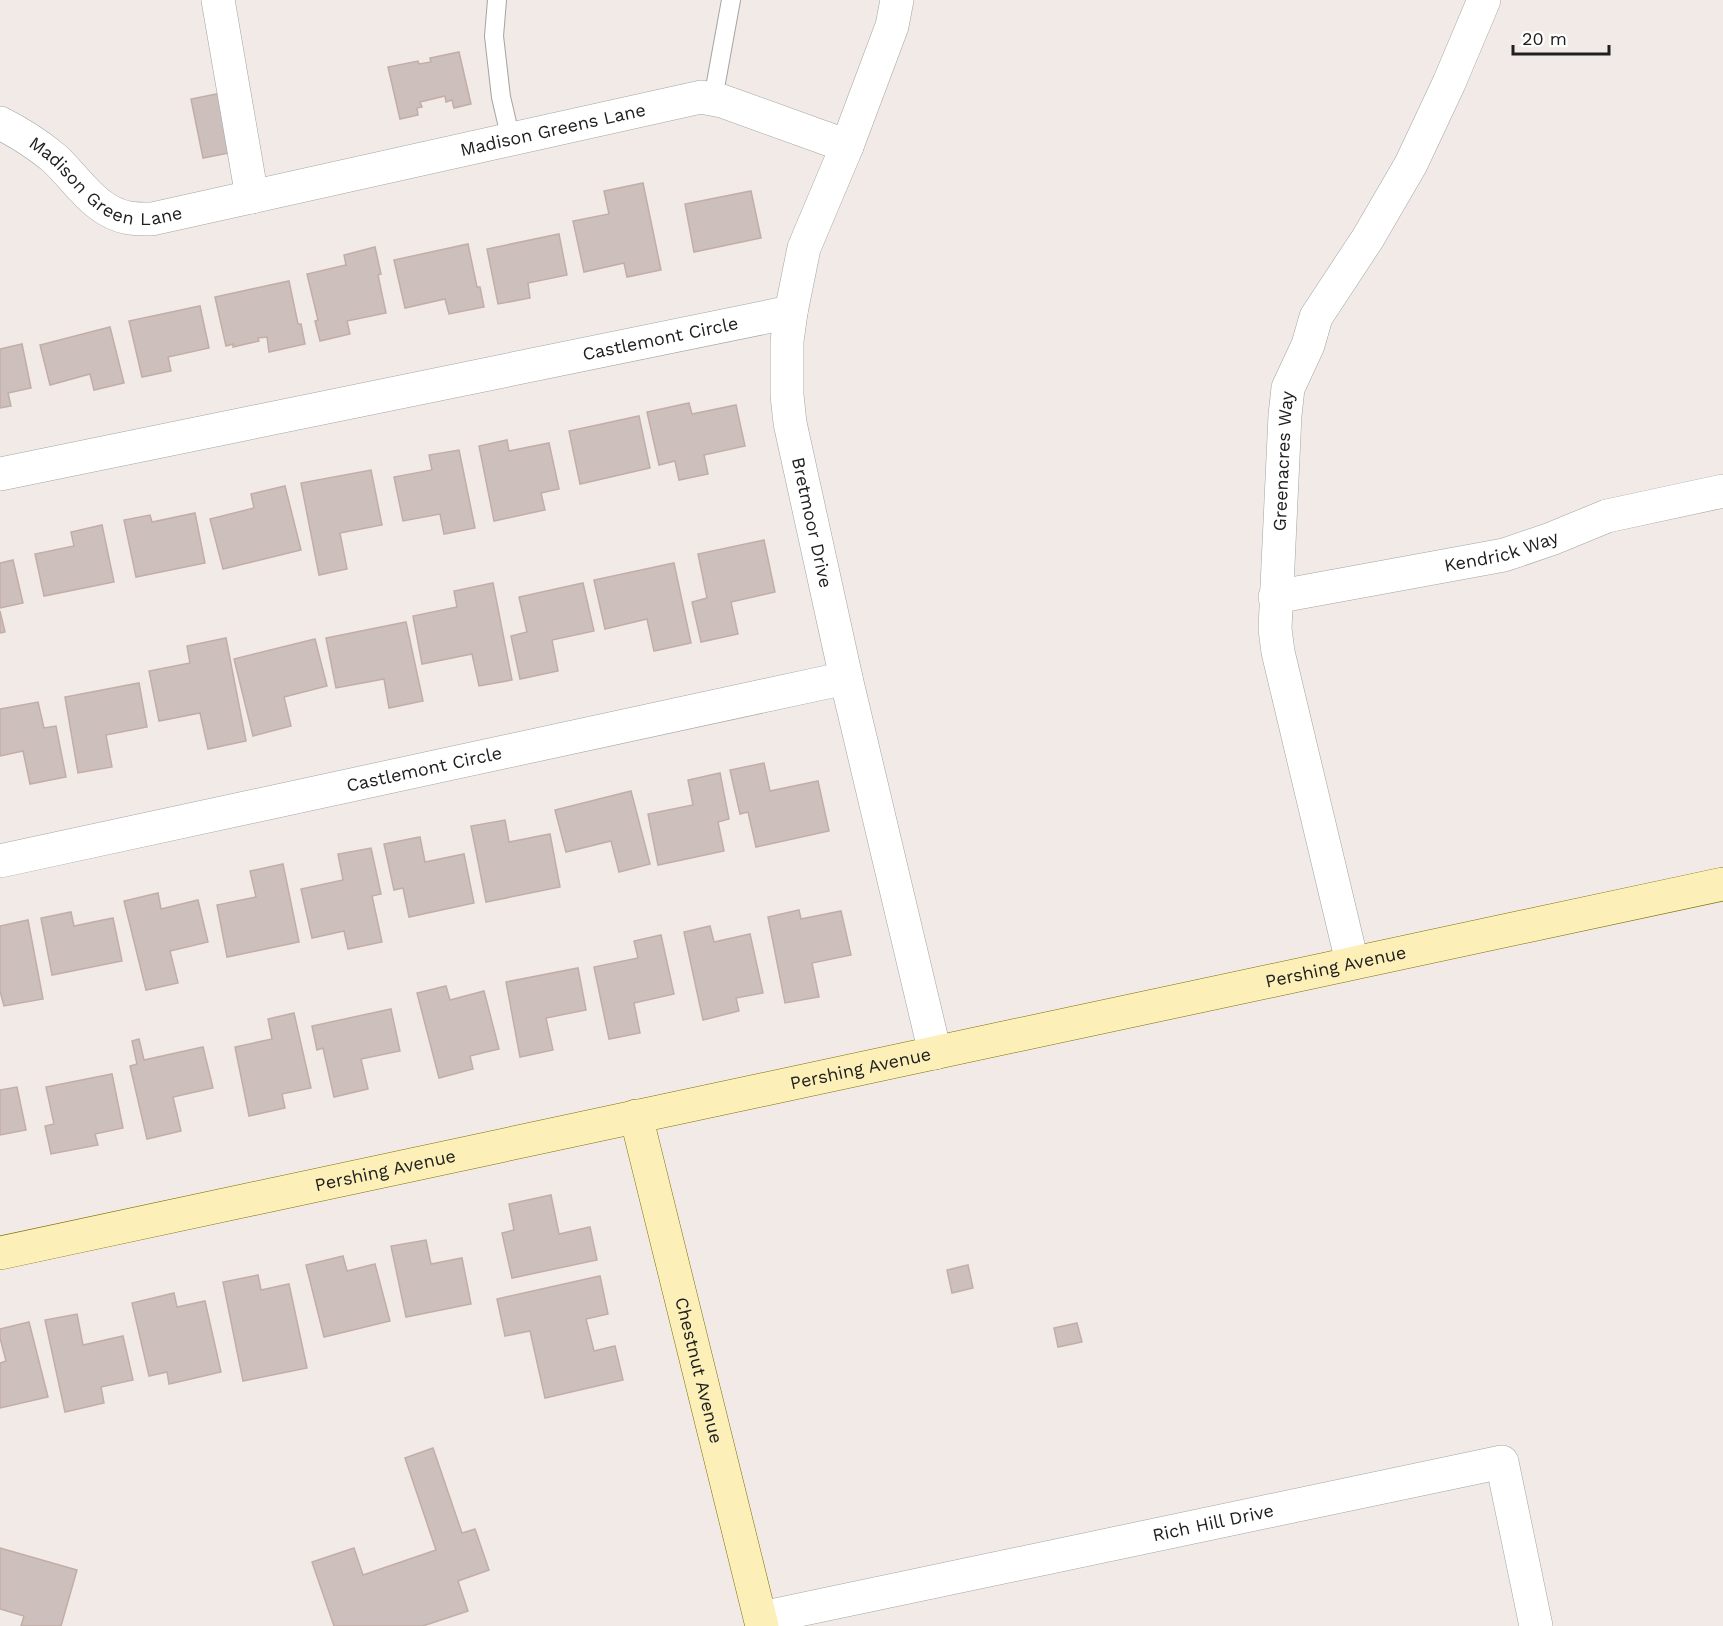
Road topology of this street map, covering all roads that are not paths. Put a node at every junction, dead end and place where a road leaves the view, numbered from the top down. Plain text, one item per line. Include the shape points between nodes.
1 (218, 0) edge
2 (497, 0) edge
3 (731, 0) edge
4 (897, 0) edge
5 (1484, 0) edge
6 (713, 99) junction
7 (0, 123) edge
8 (511, 140) junction
9 (847, 146) junction
10 (252, 197) junction
11 (791, 312) junction
12 (0, 474) edge
13 (1723, 491) edge
14 (1275, 597) junction
15 (846, 678) junction
16 (0, 861) edge
17 (1723, 884) edge
18 (1352, 962) junction
19 (935, 1053) junction
20 (636, 1116) junction
21 (0, 1253) edge
22 (762, 1622) edge
23 (1536, 1626) edge

1 - 10 street
2 - 8 lane via 494,36
3 - 6 lane
4 - 9 street, Bretmoor Drive via 892,26
5 - 14 street, Greenacres Way via 1411,164 1316,317 1288,388
6 - 8 street, Madison Greens Lane via 701,97
6 - 9 street, Madison Greens Lane
7 - 10 street, Madison Green Lane via 55,159 89,196 129,218 152,219
8 - 10 street, Madison Greens Lane
9 - 11 street, Bretmoor Drive via 804,248
11 - 12 street, Castlemont Circle
11 - 15 street, Bretmoor Drive via 787,341 790,423
13 - 14 street, Kendrick Way via 1607,516 1504,555
14 - 18 street, Greenacres Way via 1278,652
15 - 16 street, Castlemont Circle
15 - 19 street, Bretmoor Drive
17 - 18 street, Pershing Avenue
18 - 19 street, Pershing Avenue
19 - 20 street, Pershing Avenue
20 - 21 street, Pershing Avenue
20 - 22 street, Chestnut Avenue
22 - 23 street, Rich Hill Drive via 1502,1462

